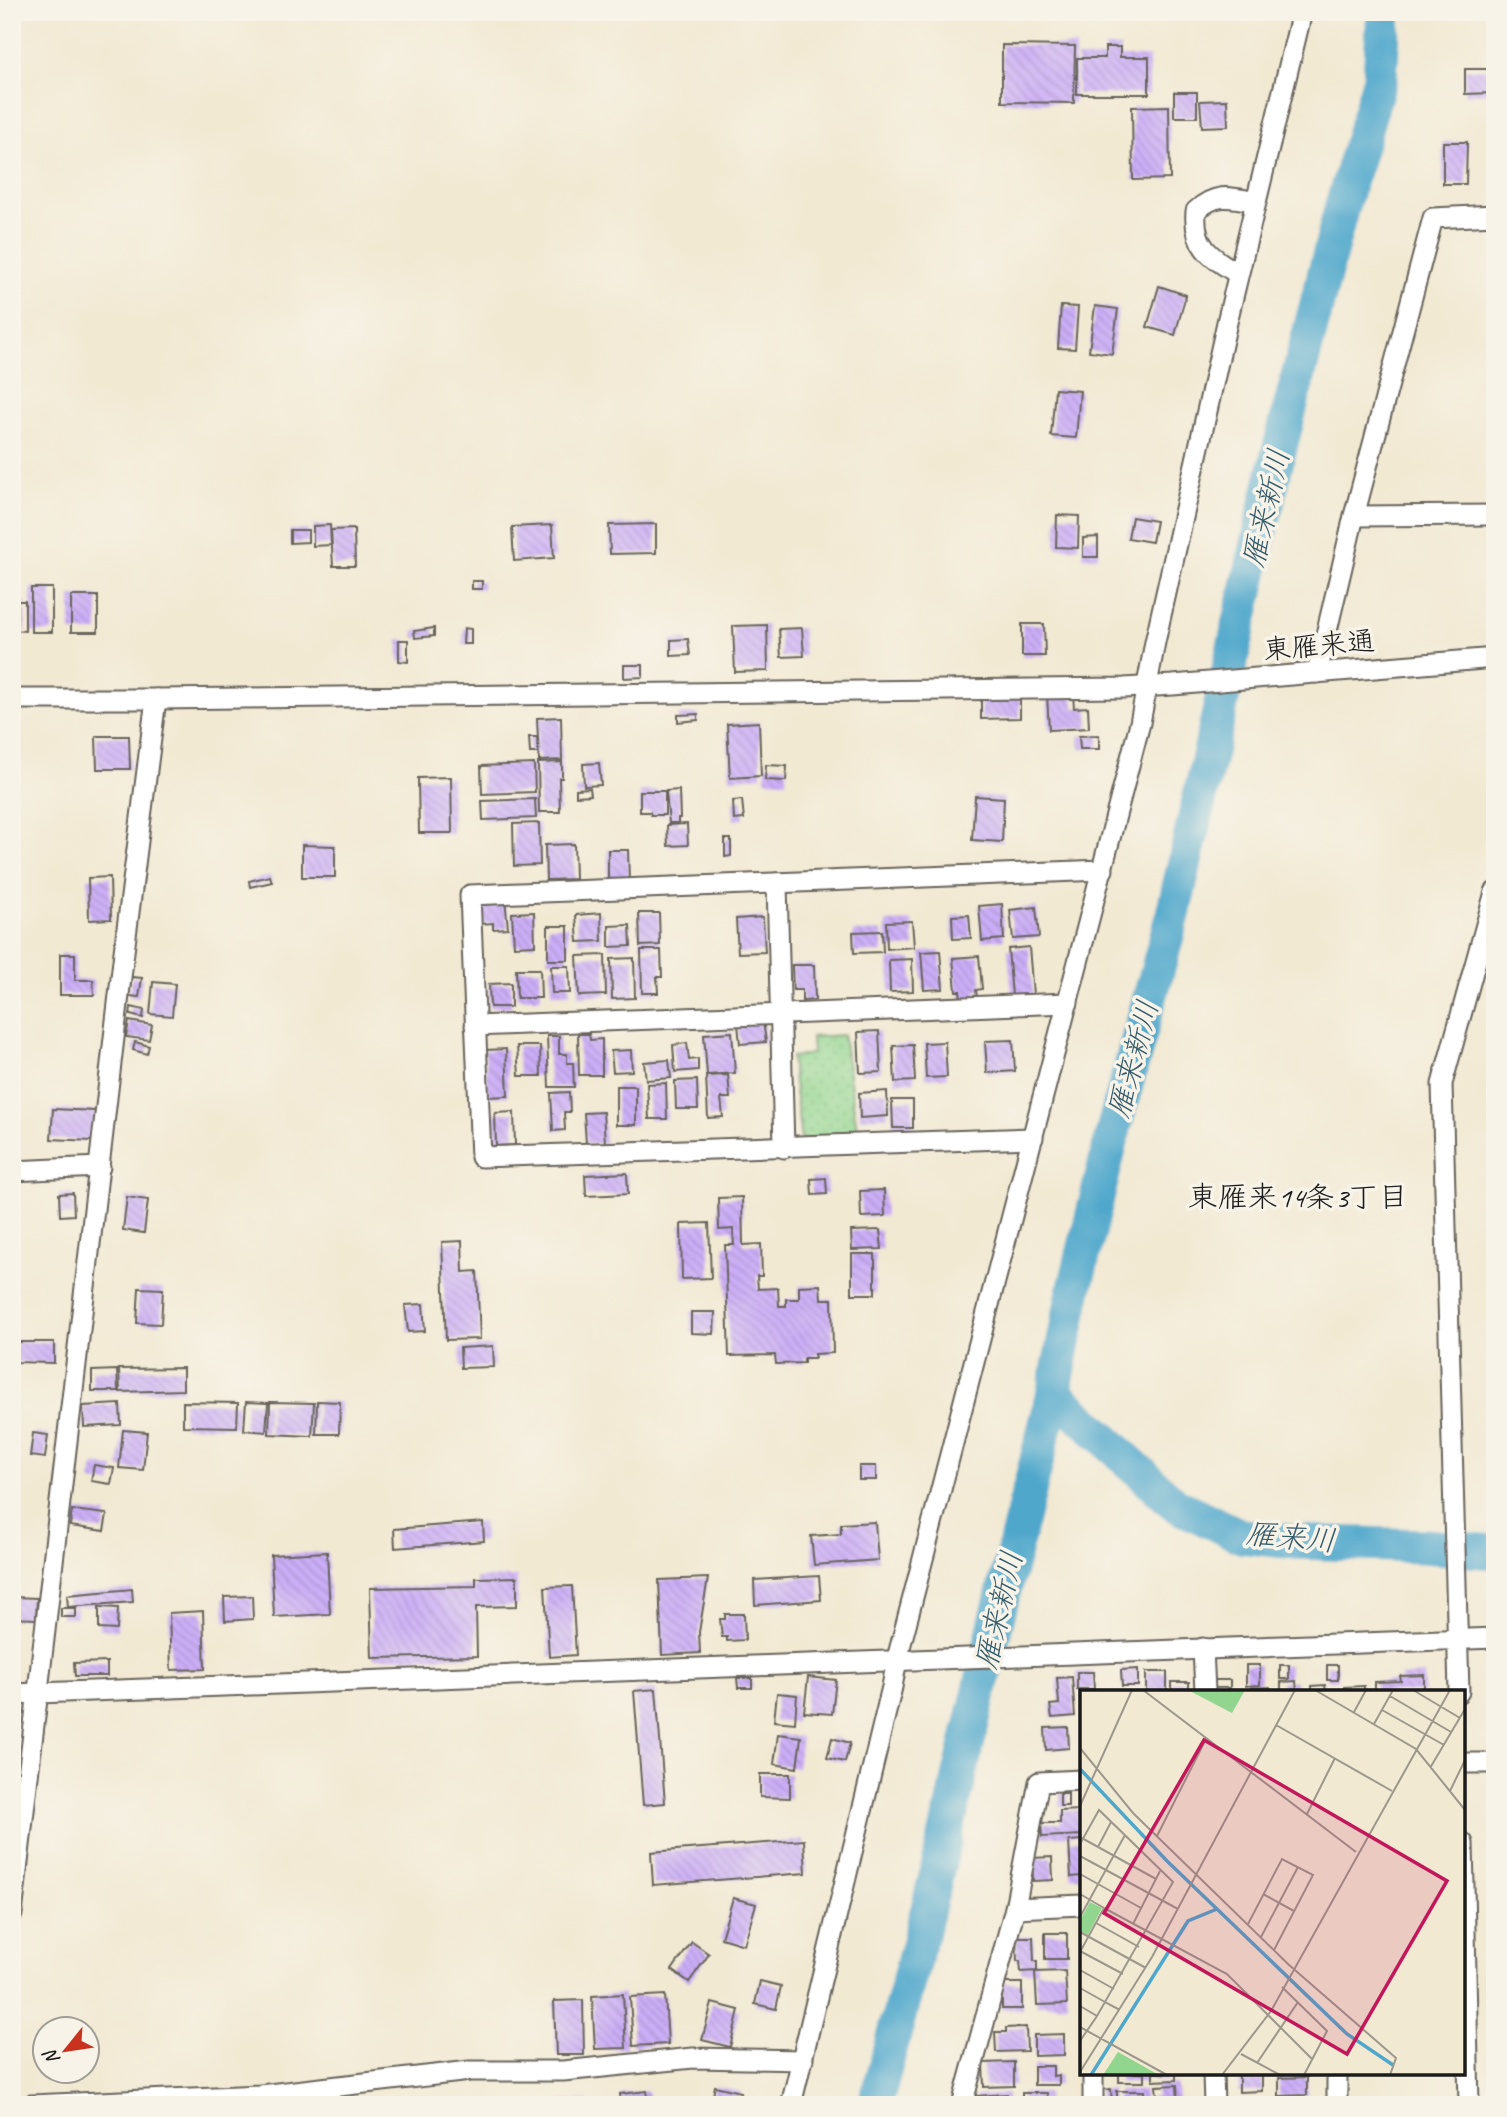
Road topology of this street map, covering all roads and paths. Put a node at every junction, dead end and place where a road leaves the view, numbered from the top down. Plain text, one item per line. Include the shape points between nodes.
1 (1302, 12) edge
2 (1256, 202) junction
3 (1495, 215) edge
4 (1238, 274) junction
5 (1495, 515) edge
6 (1354, 516) junction
7 (1495, 658) edge
8 (1317, 673) junction
9 (1148, 687) junction
10 (12, 699) edge
11 (156, 699) junction
12 (1103, 870) junction
13 (777, 883) junction
14 (1495, 892) edge
15 (1068, 1003) junction
16 (780, 1013) junction
17 (475, 1026) junction
18 (1033, 1138) junction
19 (784, 1148) junction
20 (100, 1167) junction
21 (12, 1171) edge
22 (1495, 1638) edge
23 (1458, 1639) junction
24 (1203, 1648) junction
25 (897, 1659) junction
26 (1205, 1690) edge
27 (1459, 1690) edge
28 (38, 1693) junction
29 (12, 1694) edge
30 (1465, 1763) edge
31 (1495, 1763) edge
32 (1080, 1780) edge
33 (1080, 1905) edge
34 (1015, 1908) junction
35 (12, 1914) edge
36 (1465, 1933) edge
37 (803, 2060) junction
38 (1093, 2075) edge
39 (1213, 2075) edge
40 (1337, 2075) edge
41 (31, 2105) edge
42 (791, 2105) edge
43 (962, 2105) edge
44 (1093, 2105) edge
45 (1214, 2105) edge
46 (1337, 2105) edge
47 (1469, 2105) edge

1 - 2 street
2 - 4 street
2 - 4 street via 1218,197 1196,211 1196,233 1203,245 1214,259
3 - 6 street via 1433,218
4 - 9 street
5 - 6 street
6 - 8 street
7 - 8 street, 東雁来通
8 - 9 street, 東雁来通
9 - 11 street, 東雁来通
9 - 12 street
10 - 11 street, 東雁来通
11 - 20 street
12 - 13 street
12 - 15 street
13 - 16 street
13 - 17 street via 470,895
14 - 23 street via 1442,1084
15 - 16 street
15 - 18 street
16 - 17 street
16 - 19 street
17 - 19 street via 481,1157
18 - 19 street
18 - 25 street
20 - 21 street
20 - 28 street
22 - 23 street
23 - 24 street
23 - 27 street
24 - 25 street
24 - 26 street
25 - 28 street
25 - 37 street
28 - 29 street
28 - 35 street
30 - 31 street
32 - 34 street via 1039,1782
33 - 34 street
34 - 43 street
36 - 47 street
37 - 41 street via 693,2057 563,2071 470,2071 260,2095
37 - 42 street
38 - 44 street
39 - 45 street
40 - 46 street

